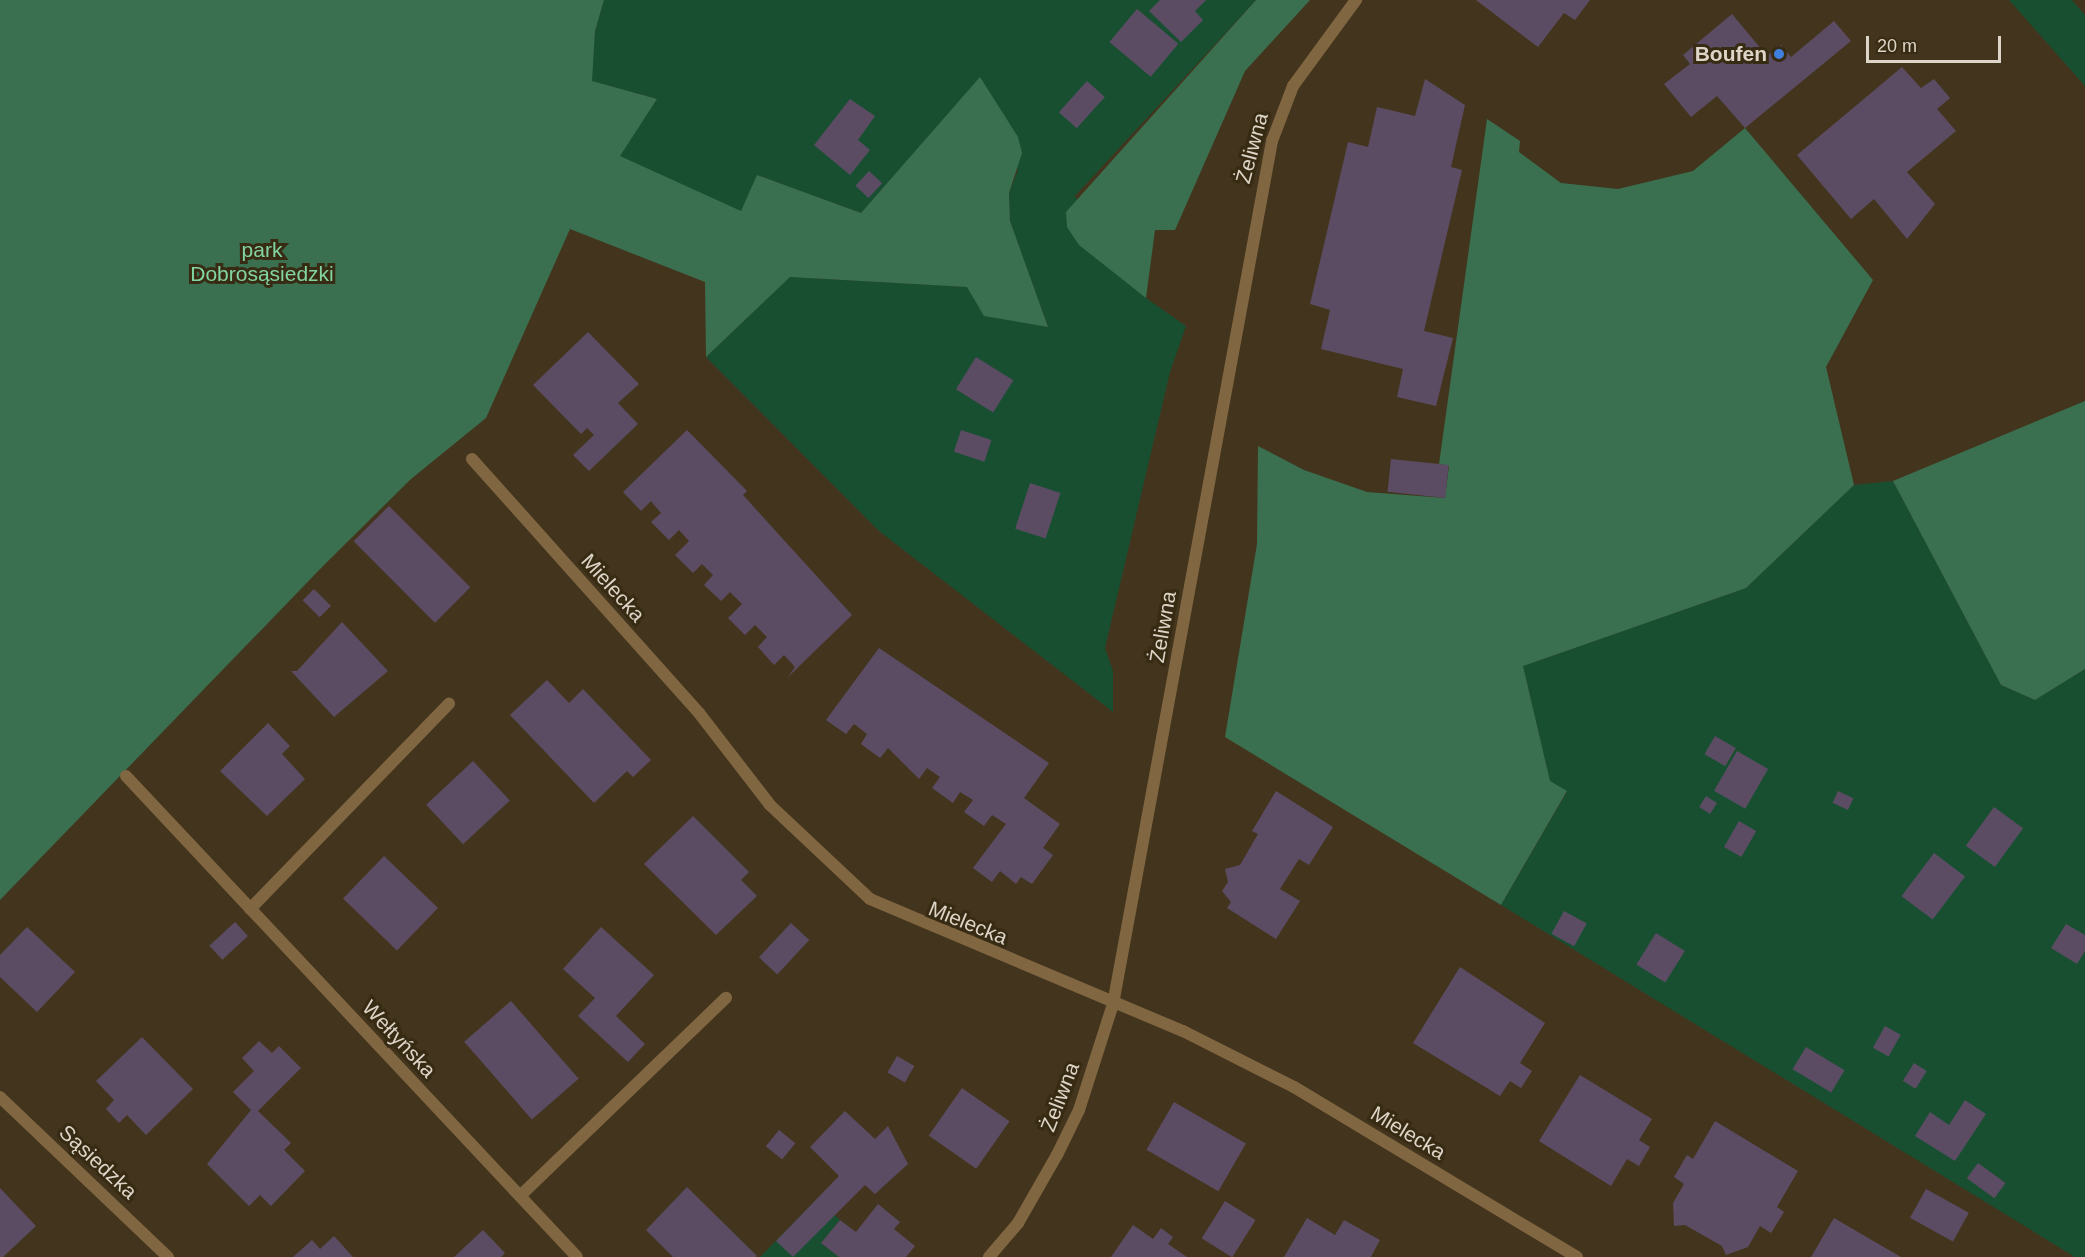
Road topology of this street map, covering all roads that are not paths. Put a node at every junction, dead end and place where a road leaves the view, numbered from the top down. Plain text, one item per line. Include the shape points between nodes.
1 (1356, 0) edge
2 (472, 459) dead end
3 (449, 704) dead end
4 (126, 776) dead end
5 (250, 909) junction
6 (726, 998) dead end
7 (1113, 1004) junction
8 (0, 1097) edge
9 (520, 1196) junction
10 (168, 1257) edge
11 (577, 1257) edge
12 (990, 1257) edge
13 (1577, 1257) edge

1 - 7 street, Żeliwna via 1293,86 1269,152
2 - 7 street, Mielecka via 699,713 770,805 846,881 903,918
3 - 5 street
4 - 5 street, Wełtyńska
5 - 9 street, Wełtyńska
6 - 9 street
7 - 12 street, Żeliwna via 1079,1110 1058,1155 1018,1223
7 - 13 street, Mielecka via 1183,1031 1294,1087
8 - 10 street, Sąsiedzka
9 - 11 street, Wełtyńska

